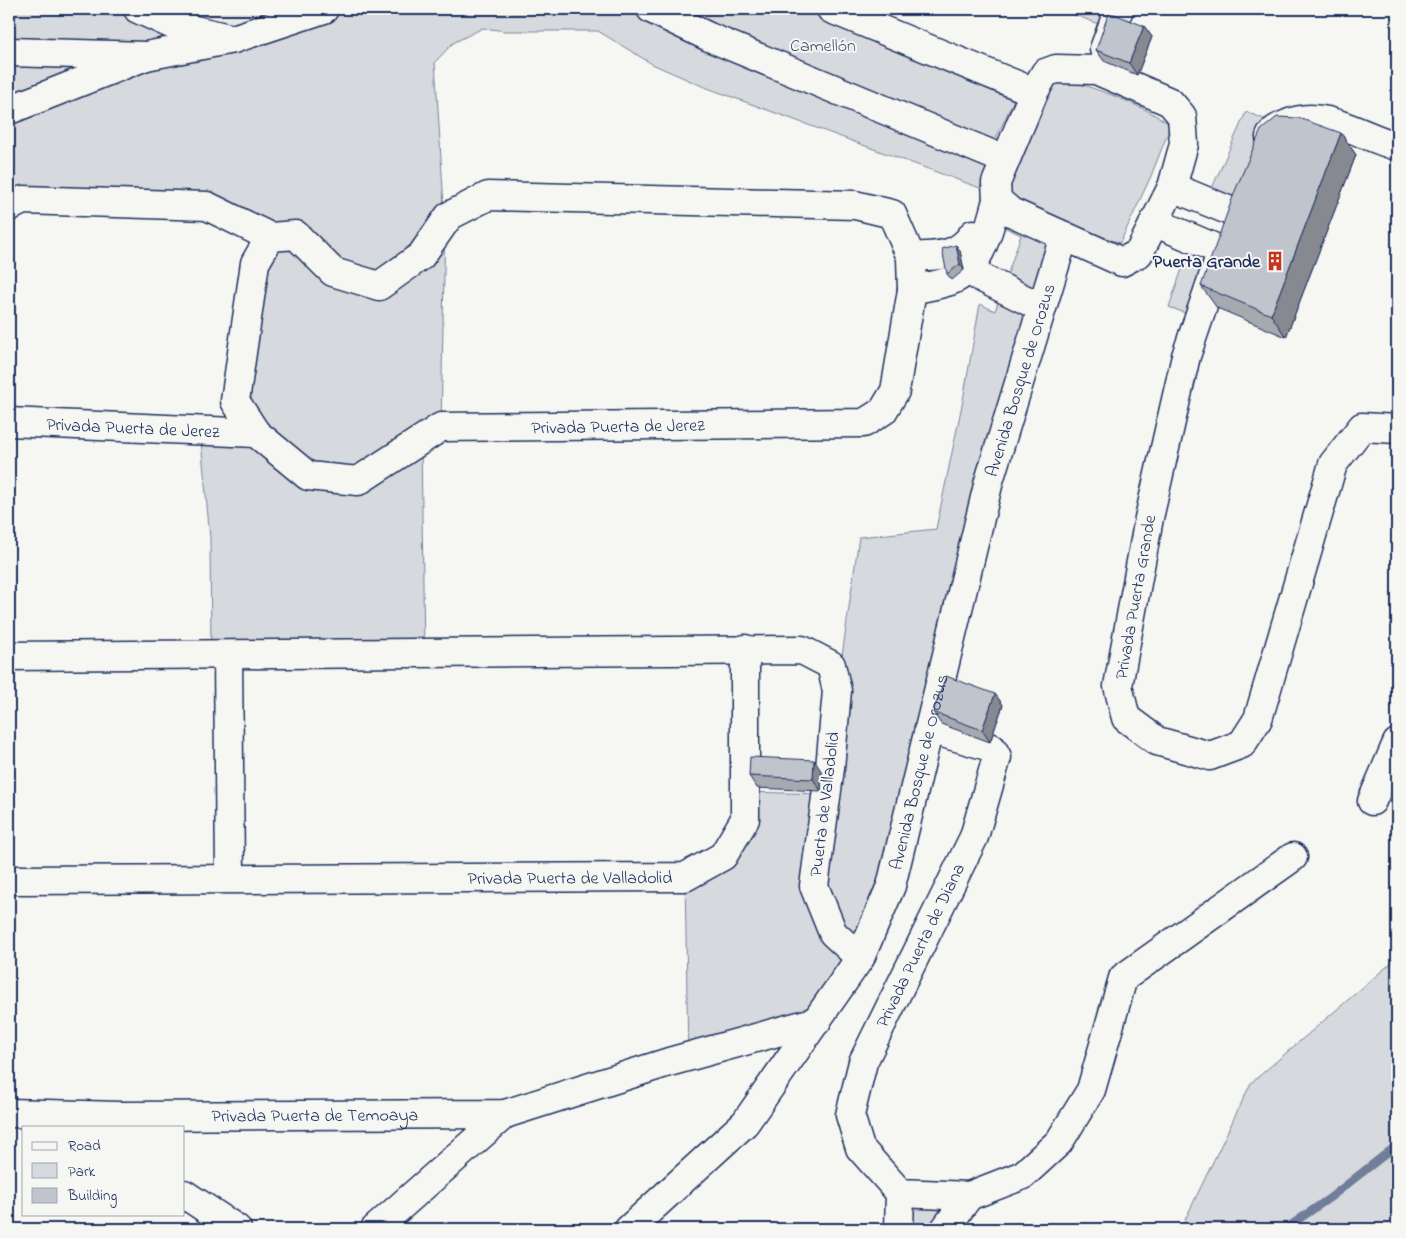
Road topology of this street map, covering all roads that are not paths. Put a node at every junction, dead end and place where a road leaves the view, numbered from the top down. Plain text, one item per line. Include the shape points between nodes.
1 (138, 9) edge
2 (324, 9) edge
3 (651, 9) edge
4 (830, 9) edge
5 (1119, 9) edge
6 (233, 39) junction
7 (9, 52) edge
8 (146, 56) junction
9 (1096, 70) junction
10 (1034, 92) junction
11 (9, 110) edge
12 (1397, 146) edge
13 (1260, 158) edge
14 (1005, 160) junction
15 (1172, 187) junction
16 (997, 200) junction
17 (9, 207) edge
18 (1154, 222) junction
19 (1064, 236) junction
20 (270, 237) junction
21 (1222, 251) junction
22 (912, 257) junction
23 (964, 259) junction
24 (912, 290) junction
25 (1042, 308) junction
26 (9, 422) edge
27 (1397, 429) edge
28 (256, 433) junction
29 (745, 649) junction
30 (9, 656) edge
31 (228, 656) junction
32 (929, 729) junction
33 (1397, 743) edge
34 (1372, 801) dead end
35 (1294, 857) dead end
36 (230, 877) junction
37 (9, 880) edge
38 (860, 958) junction
39 (817, 1021) junction
40 (9, 1113) edge
41 (505, 1114) junction
42 (74, 1121) edge
43 (900, 1193) junction
44 (185, 1195) edge
45 (969, 1196) junction
46 (237, 1229) edge
47 (375, 1229) edge
48 (628, 1229) edge
49 (899, 1229) edge
50 (945, 1229) edge

1 - 6 street via 173,25
2 - 6 street
3 - 14 street via 709,37
4 - 10 street
5 - 9 street
6 - 8 street
7 - 8 street
8 - 11 street
9 - 10 street via 1056,68 1045,73
9 - 15 street via 1170,102 1182,116 1184,144
10 - 14 street
12 - 13 street via 1317,118 1295,120 1273,131
14 - 16 street via 996,183
15 - 18 street
15 - 21 street, Privada Puerta Grande via 1240,204
16 - 19 street via 1011,212
16 - 23 street via 974,264
17 - 20 street via 23,200 207,206
18 - 19 street via 1139,253 1122,262
18 - 21 street
19 - 25 street, Avenida Bosque de Orozus
20 - 22 street, Privada Puerta de Jerez via 296,235 333,272 379,286 422,256 449,216 488,196 855,205 892,214
20 - 28 street, Privada Puerta de Jerez via 255,263 235,401
21 - 27 street, Privada Puerta Grande via 1186,356 1149,518 1118,686 1126,718 1158,741 1210,756 1242,744 1258,720 1333,464 1362,427
22 - 23 street via 945,254
22 - 24 street, Privada Puerta de Jerez
23 - 24 street via 952,280
23 - 25 street
24 - 28 street, Privada Puerta de Jerez via 895,391 883,411 864,423 441,427 358,481 308,476
25 - 32 street, Avenida Bosque de Orozus via 989,481
26 - 28 street, Privada Puerta de Jerez
29 - 31 street
29 - 36 street, Privada Puerta de Valladolid via 745,820 723,856 684,876
29 - 38 street, Puerta de Valladolid via 802,650 830,665 837,691 814,886 833,933
30 - 31 street
31 - 36 street
32 - 38 street, Avenida Bosque de Orozus via 891,886
32 - 43 street, Privada Puerta de Diana via 992,748 997,757 974,837 863,1062 850,1115 860,1148
33 - 34 street
35 - 45 street via 1122,978 1091,1090 1059,1142 1022,1176
36 - 37 street, Privada Puerta de Valladolid
38 - 39 street, Avenida Bosque de Orozus
39 - 41 street, Privada Puerta de Temoaya via 669,1062
39 - 48 street, Avenida Bosque de Orozus via 745,1123
40 - 42 street, Privada Puerta de Temoaya
41 - 42 street, Privada Puerta de Temoaya
41 - 47 street, Privada Puerta de Temoaya
43 - 45 street
43 - 49 street
44 - 46 street
45 - 50 street

